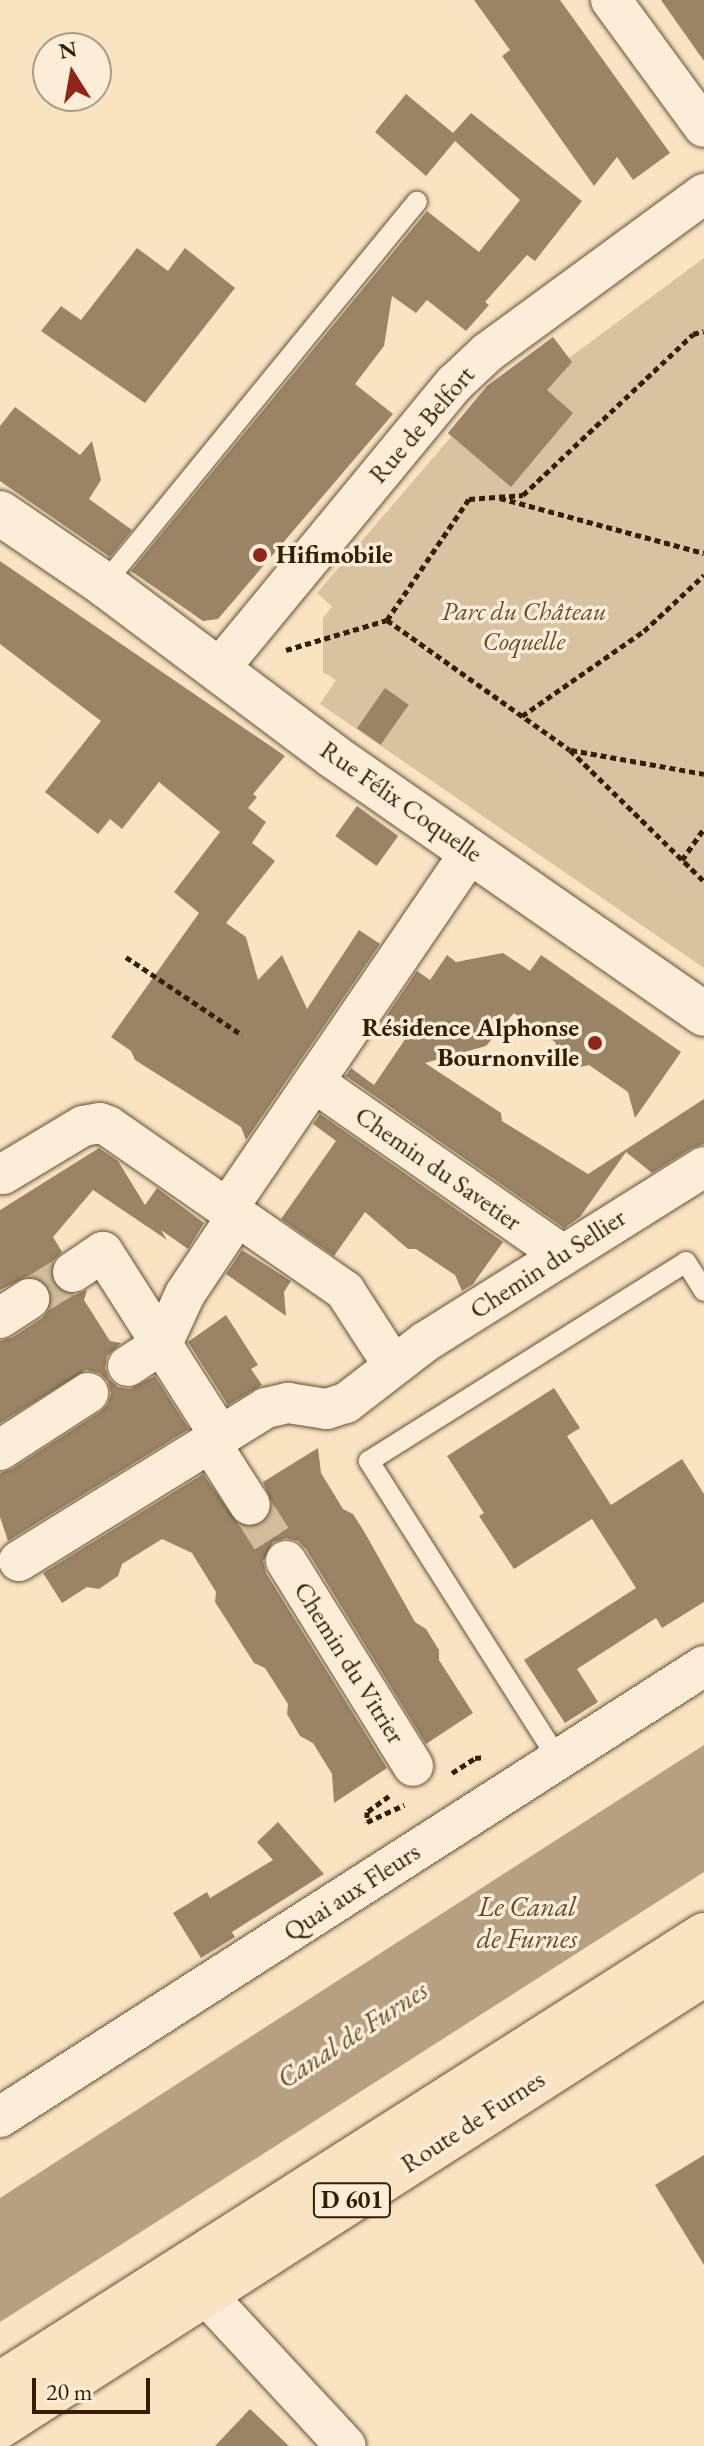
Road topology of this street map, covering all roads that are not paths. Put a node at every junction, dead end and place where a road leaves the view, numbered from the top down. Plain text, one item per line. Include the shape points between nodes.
1 (611, 0) edge
2 (704, 127) edge
3 (704, 194) edge
4 (417, 202) dead end
5 (0, 513) edge
6 (104, 584) junction
7 (218, 670) junction
8 (471, 851) junction
9 (704, 1014) edge
10 (314, 1082) junction
11 (704, 1167) edge
12 (3, 1174) dead end
13 (232, 1212) junction
14 (563, 1255) junction
15 (88, 1262) dead end
16 (704, 1291) edge
17 (162, 1344) junction
18 (393, 1365) junction
19 (128, 1366) dead end
20 (88, 1393) dead end
21 (216, 1440) junction
22 (0, 1450) edge
23 (250, 1505) tunnel mouth
24 (19, 1561) dead end
25 (286, 1561) tunnel mouth
26 (704, 1666) edge
27 (558, 1759) junction
28 (413, 1766) dead end
29 (704, 1935) edge
30 (704, 1974) edge
31 (0, 2117) edge
32 (195, 2279) junction
33 (0, 2384) edge
34 (0, 2426) edge
35 (346, 2446) edge

1 - 2 street
3 - 7 street, Rue de Belfort via 488,352 455,383
4 - 6 lane
5 - 6 street, Rue Félix Coquelle
6 - 7 street, Rue Félix Coquelle
7 - 8 street, Rue Félix Coquelle
8 - 9 street, Rue Félix Coquelle
8 - 10 street
10 - 13 street
10 - 14 street, Chemin du Savetier
11 - 14 street, Chemin du Sellier
12 - 13 street via 83,1126 100,1123
13 - 17 street
13 - 18 street via 345,1291
14 - 18 street, Chemin du Sellier
15 - 17 street
16 - 27 lane via 686,1262 369,1461
17 - 19 street
17 - 21 street
18 - 21 street, Chemin du Sellier via 337,1407 280,1403
20 - 22 street
21 - 23 street
21 - 24 street, Chemin du Sellier
25 - 28 street, Chemin du Vitrier
26 - 27 street, Quai aux Fleurs
27 - 31 street, Quai aux Fleurs
29 - 32 main road, Route de Furnes / D 601
30 - 32 main road, Route de Furnes / D 601
32 - 33 main road, Route de Furnes / D 601
32 - 34 main road, Route de Furnes / D 601
32 - 35 street

